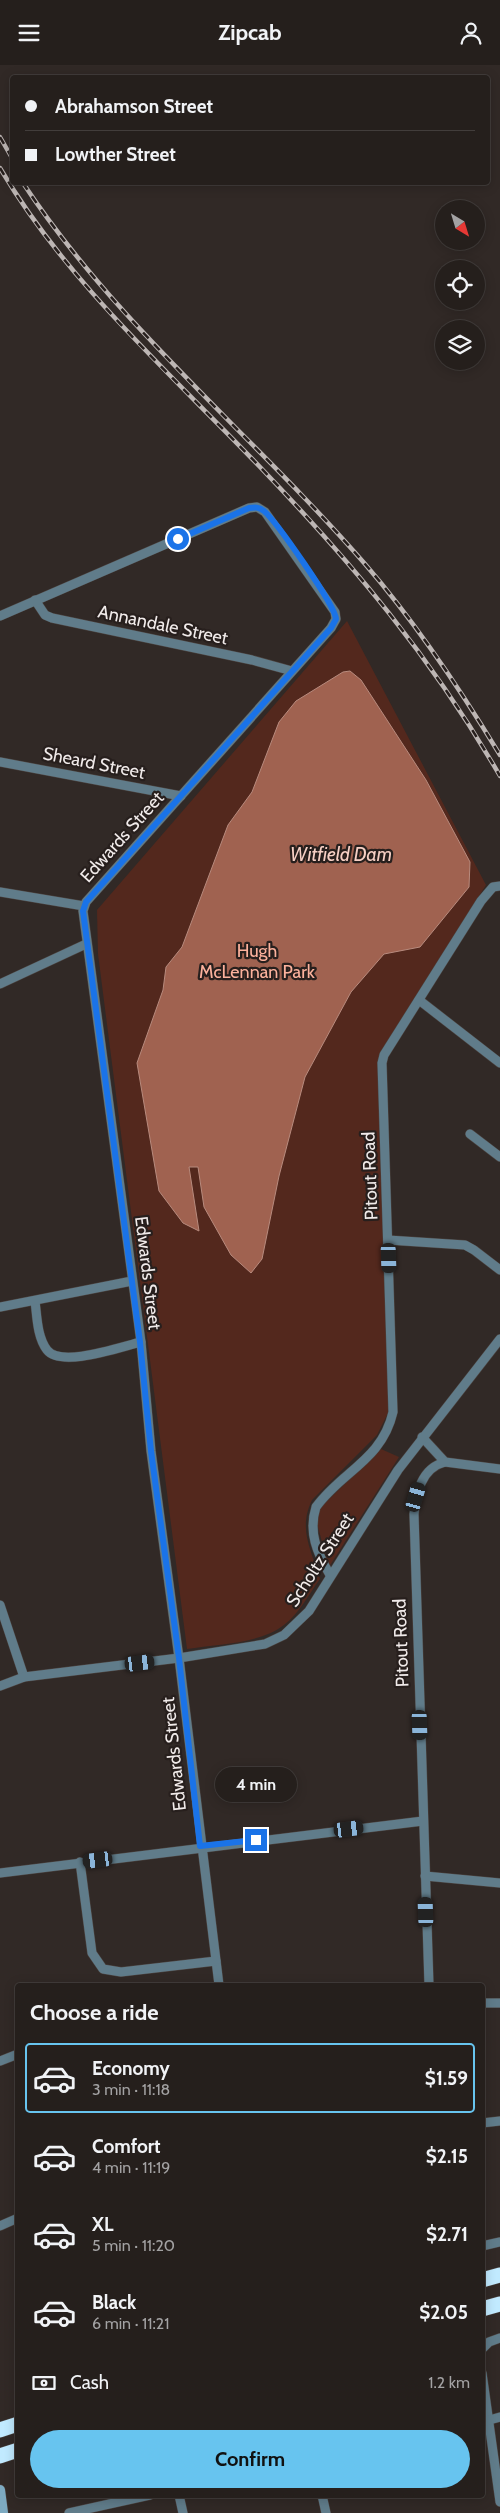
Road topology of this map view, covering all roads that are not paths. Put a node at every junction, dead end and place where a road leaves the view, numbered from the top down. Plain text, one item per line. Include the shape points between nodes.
1 (35, 600) junction
2 (0, 616) edge
3 (292, 671) junction
4 (0, 762) edge
5 (181, 796) junction
6 (500, 886) edge
7 (0, 892) edge
8 (84, 906) junction
9 (86, 944) junction
10 (0, 984) edge
11 (419, 1000) junction
12 (500, 1063) edge
13 (470, 1134) dead end
14 (500, 1157) edge
15 (388, 1240) junction
16 (500, 1270) edge
17 (132, 1281) junction
18 (35, 1301) junction
19 (0, 1307) edge
20 (500, 1339) edge
21 (140, 1342) junction
22 (422, 1437) junction
23 (445, 1462) junction
24 (500, 1469) edge
25 (330, 1575) junction
26 (0, 1605) edge
27 (179, 1658) junction
28 (24, 1677) junction
29 (0, 1686) edge
30 (423, 1821) junction
31 (200, 1846) junction
32 (80, 1862) junction
33 (0, 1873) edge
34 (424, 1876) junction
35 (500, 1883) edge
36 (216, 1961) junction
37 (219, 1983) edge
38 (429, 1983) edge
39 (485, 2003) edge
40 (500, 2003) edge
41 (15, 2054) edge
42 (0, 2061) edge
43 (500, 2121) edge
44 (485, 2123) edge
45 (15, 2219) edge
46 (0, 2226) edge
47 (500, 2242) edge
48 (485, 2245) edge
49 (500, 2275) edge
50 (485, 2279) edge
51 (500, 2304) edge
52 (485, 2308) edge
53 (500, 2338) edge
54 (485, 2347) edge
55 (500, 2417) edge
56 (486, 2421) edge
57 (15, 2424) edge
58 (0, 2430) edge
59 (15, 2451) edge
60 (0, 2456) edge
61 (0, 2490) edge
62 (136, 2498) edge
63 (180, 2498) edge
64 (323, 2498) edge
65 (500, 2502) edge
66 (3, 2513) edge
67 (69, 2513) edge
68 (183, 2513) edge
69 (326, 2513) edge

1 - 2 street
1 - 3 street, Annandale Street via 41,611 52,618
1 - 3 street, Edwards Street via 257,507 276,526 331,604 336,619
3 - 5 street, Edwards Street
4 - 5 street, Sheard Street
5 - 8 street, Edwards Street
6 - 11 street, Pitout Road via 487,892
7 - 8 street
8 - 9 street, Edwards Street
9 - 10 street
9 - 17 street, Edwards Street
11 - 12 street
11 - 15 street, Pitout Road via 382,1063
13 - 14 street
15 - 16 street via 465,1245
15 - 25 street, Pitout Road via 393,1412 381,1443 316,1507 312,1531
17 - 18 street
17 - 21 street, Edwards Street
18 - 19 street
18 - 21 street via 42,1342 58,1357 70,1358
20 - 22 street, Scholtz Street
21 - 27 street, Edwards Street
22 - 23 street
22 - 25 street, Scholtz Street
23 - 24 street
23 - 30 street, Pitout Road via 434,1466 424,1478 416,1497 414,1515
25 - 27 street, Scholtz Street via 303,1618 279,1639 257,1646
26 - 28 street
27 - 28 street, Scholtz Street
27 - 31 street, Edwards Street
28 - 29 street, Scholtz Street
30 - 31 street
30 - 34 street, Pitout Road
31 - 32 street
31 - 36 street, Edwards Street
32 - 33 street
32 - 36 street via 92,1953 103,1969 121,1972
34 - 35 street
34 - 38 street, Pitout Road
36 - 37 street, Edwards Street
39 - 40 street
41 - 42 street
43 - 44 street
45 - 46 street
47 - 48 street
49 - 50 highway
51 - 52 highway
53 - 54 street
55 - 56 street
56 - 65 street
57 - 58 highway
59 - 60 highway
61 - 66 street
62 - 67 street
63 - 68 street
64 - 69 street

